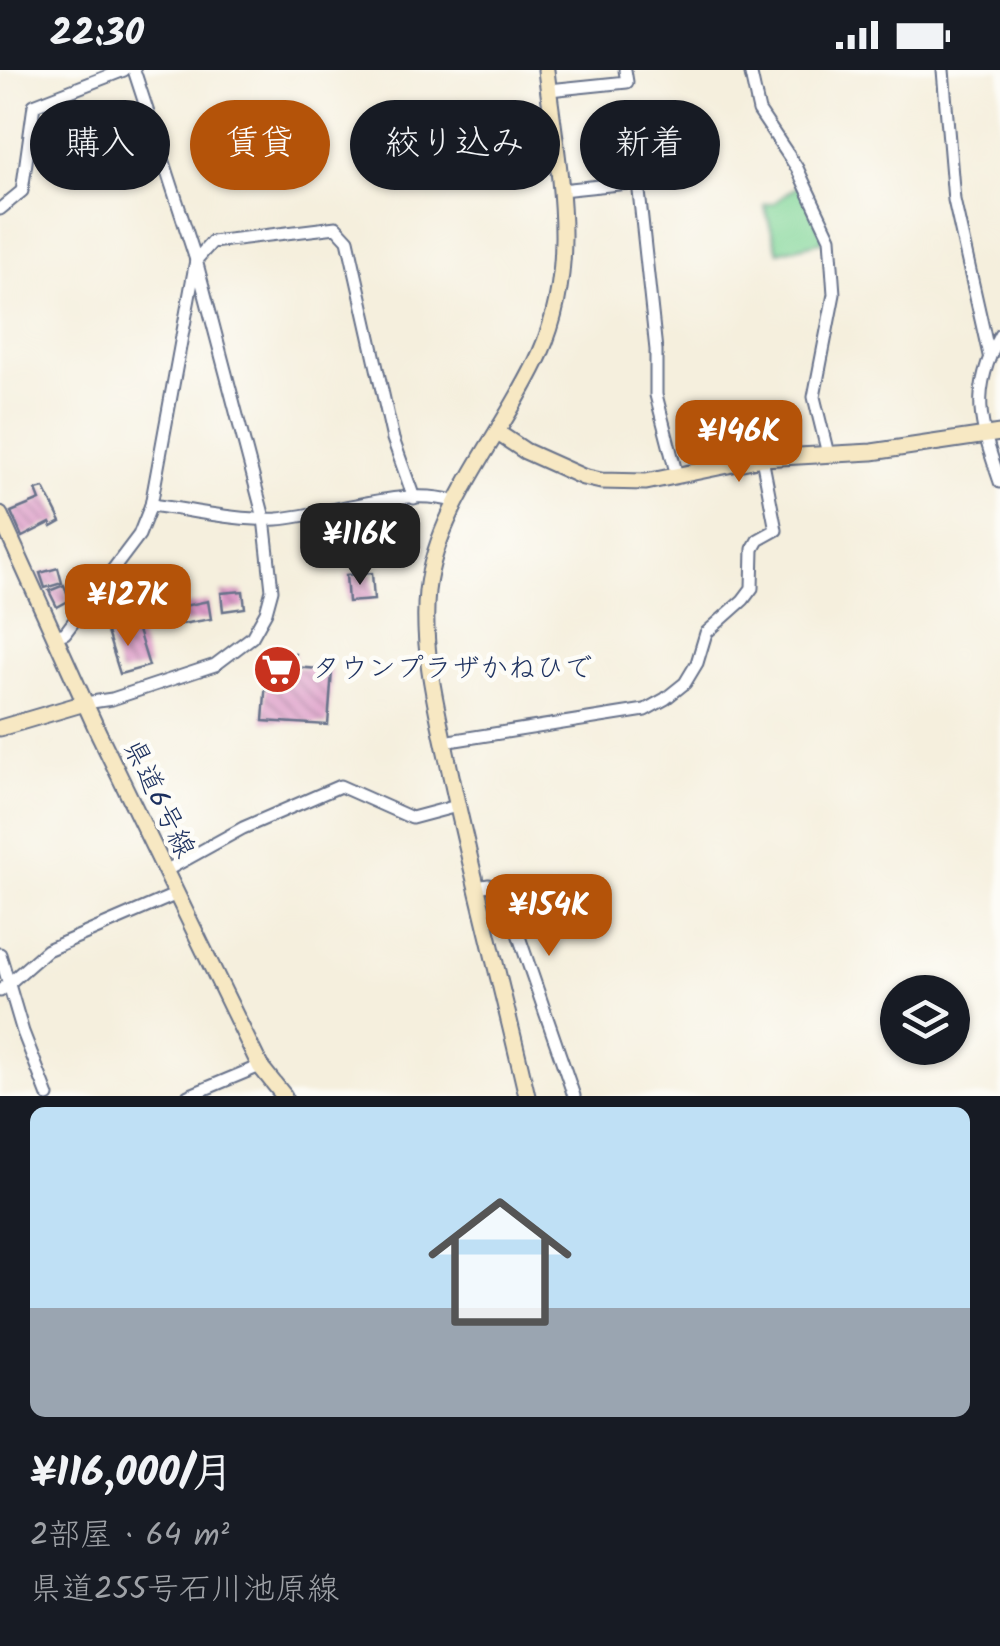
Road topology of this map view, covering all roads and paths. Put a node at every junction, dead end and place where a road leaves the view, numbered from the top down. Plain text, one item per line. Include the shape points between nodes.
1 (124, 70) edge
2 (134, 70) edge
3 (546, 70) edge
4 (625, 70) edge
5 (750, 70) edge
6 (944, 70) edge
7 (548, 90) junction
8 (549, 100) edge
9 (560, 190) joint
10 (0, 209) edge
11 (196, 260) junction
12 (1000, 334) edge
13 (989, 355) junction
14 (498, 432) junction
15 (992, 434) edge
16 (828, 454) junction
17 (762, 458) junction
18 (677, 476) junction
19 (1000, 482) edge
20 (414, 498) junction
21 (456, 502) junction
22 (151, 506) junction
23 (0, 518) edge
24 (264, 518) junction
25 (54, 636) junction
26 (86, 703) junction
27 (0, 728) edge
28 (443, 742) junction
29 (458, 806) junction
30 (165, 871) junction
31 (477, 886) junction
32 (176, 894) junction
33 (0, 954) edge
34 (5, 987) edge
35 (260, 1066) junction
36 (48, 1096) edge
37 (188, 1096) edge
38 (284, 1096) edge
39 (526, 1096) edge
40 (574, 1096) edge

1 - 10 street via 34,105 22,191
2 - 11 street
3 - 7 main road
4 - 7 street via 626,82
5 - 16 street via 759,111 797,168 830,238 834,294 814,397
6 - 13 street via 954,200
7 - 8 main road
9 - 14 main road via 566,248 556,303 542,351
9 - 18 street via 638,182 656,394
11 - 20 street via 212,242 336,227 348,240 393,439
11 - 22 street
11 - 24 street
12 - 13 street
13 - 15 street via 978,398
14 - 18 main road via 582,477 646,482
14 - 21 main road
15 - 16 main road
15 - 19 street
16 - 17 main road
17 - 18 main road
17 - 28 street via 776,530 758,540 752,588 706,633 685,683 645,710
20 - 21 street
20 - 24 street
21 - 28 main road via 426,594
22 - 24 street
22 - 25 street via 140,535 65,632
23 - 25 main road, 県道6号線
24 - 26 street via 272,590 252,638 215,665
25 - 26 main road, 県道6号線
26 - 27 main road
26 - 30 main road, 県道6号線
28 - 29 main road
29 - 30 street via 412,818 340,786 242,828
29 - 31 main road
30 - 32 main road, 県道6号線
31 - 39 main road
31 - 40 street via 505,896
32 - 34 street via 47,950
32 - 35 main road, 県道6号線
33 - 34 street
34 - 36 street
35 - 37 street
35 - 38 main road, 県道6号線

